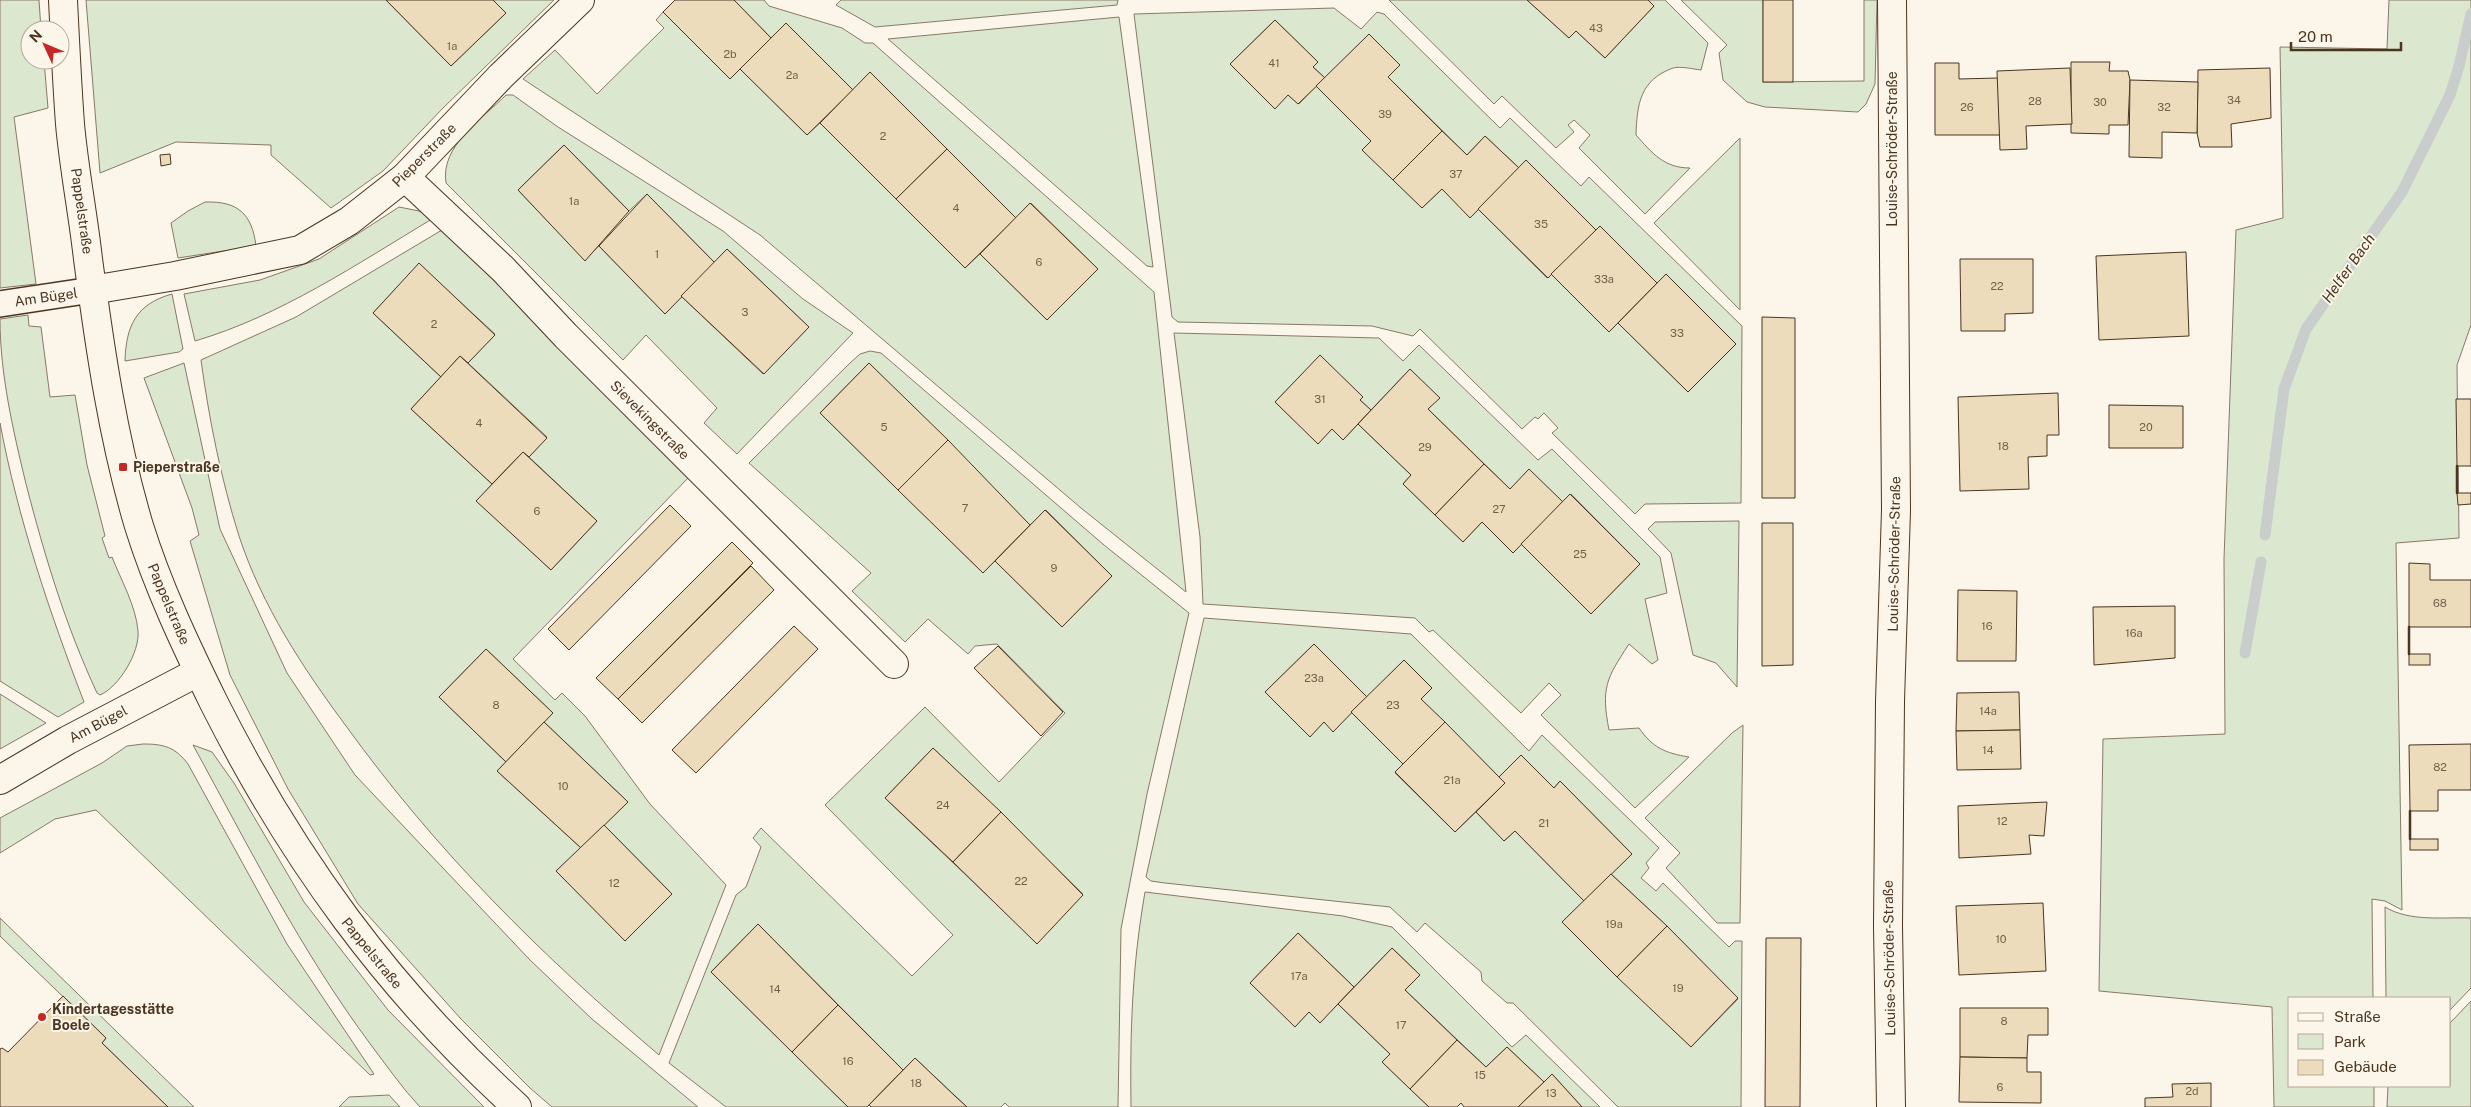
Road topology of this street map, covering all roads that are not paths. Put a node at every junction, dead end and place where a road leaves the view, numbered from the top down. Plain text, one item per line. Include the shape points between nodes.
1 (63, 0) edge
2 (580, 0) edge
3 (1892, 0) edge
4 (405, 177) junction
5 (92, 290) junction
6 (0, 304) edge
7 (894, 664) dead end
8 (198, 672) junction
9 (0, 780) edge
10 (516, 1107) edge
11 (1891, 1107) edge

1 - 5 street, Pappelstraße via 70,126
2 - 4 street, Pieperstraße via 501,76
3 - 11 street, Louise-Schröder-Straße via 1896,510 1888,916
4 - 5 street, Pieperstraße via 349,221 300,250
4 - 7 street, Sievekingstraße via 503,270
5 - 6 street, Am Bügel
5 - 8 street, Pappelstraße via 104,375 123,467 155,574
8 - 9 street, Am Bügel via 68,740
8 - 10 street, Pappelstraße via 246,766 303,861 337,909 438,1031

